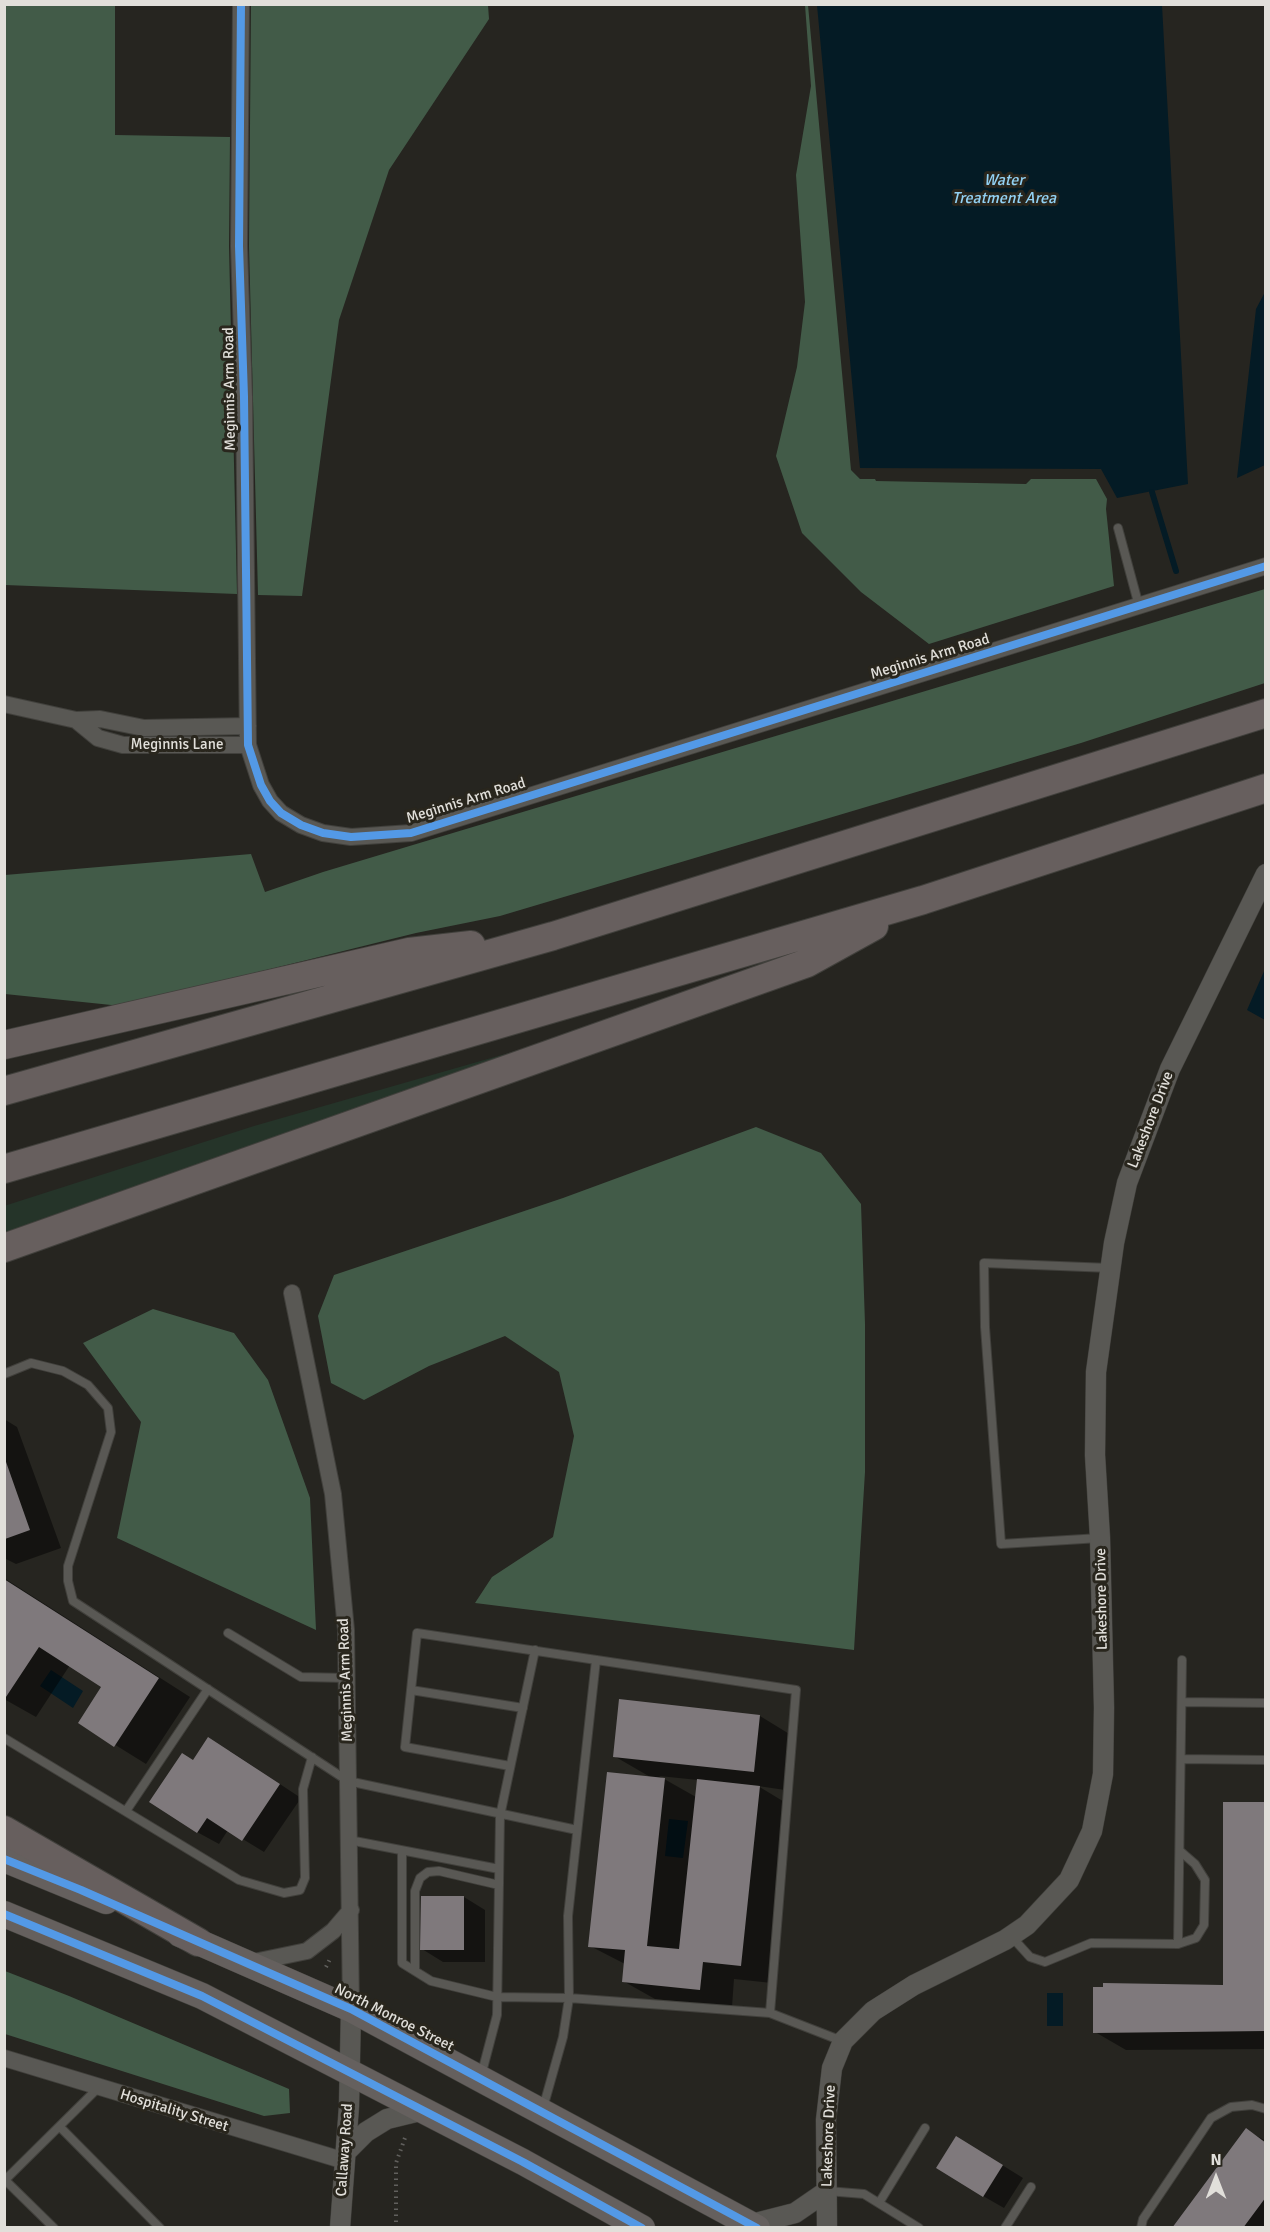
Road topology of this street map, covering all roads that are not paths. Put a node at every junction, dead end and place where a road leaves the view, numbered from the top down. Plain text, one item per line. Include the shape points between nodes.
1 (240, 4) edge
2 (1118, 528) dead end
3 (1266, 566) edge
4 (1139, 606) junction
5 (4, 704) edge
6 (1254, 717) edge
7 (76, 720) junction
8 (248, 726) junction
9 (248, 745) junction
10 (1266, 788) edge
11 (1266, 874) edge
12 (923, 900) junction
13 (553, 936) junction
14 (4, 1045) edge
15 (4, 1091) edge
16 (4, 1169) edge
17 (4, 1248) edge
18 (1110, 1268) junction
19 (292, 1293) dead end
20 (4, 1374) edge
21 (1100, 1538) junction
22 (228, 1633) dead end
23 (535, 1650) junction
24 (596, 1660) junction
25 (1182, 1660) dead end
26 (347, 1678) junction
27 (208, 1689) junction
28 (411, 1690) junction
29 (1182, 1702) junction
30 (1266, 1703) edge
31 (523, 1708) junction
32 (4, 1738) edge
33 (312, 1757) junction
34 (1181, 1759) junction
35 (1266, 1760) edge
36 (510, 1766) junction
37 (348, 1781) junction
38 (126, 1811) junction
39 (500, 1816) junction
40 (4, 1830) edge
41 (577, 1830) junction
42 (349, 1840) junction
43 (402, 1851) junction
44 (1180, 1851) junction
45 (4, 1860) edge
46 (499, 1869) junction
47 (499, 1885) junction
48 (351, 1910) junction
49 (4, 1914) edge
50 (1011, 1935) junction
51 (198, 1942) junction
52 (1178, 1944) junction
53 (248, 1963) junction
54 (415, 1971) junction
55 (498, 1996) junction
56 (569, 1998) junction
57 (351, 2010) junction
58 (770, 2013) junction
59 (843, 2041) junction
60 (4, 2058) edge
61 (350, 2072) junction
62 (480, 2079) junction
63 (98, 2088) junction
64 (1266, 2109) edge
65 (424, 2110) junction
66 (542, 2112) junction
67 (60, 2127) junction
68 (925, 2128) dead end
69 (345, 2157) junction
70 (5, 2180) edge
71 (1031, 2187) dead end
72 (827, 2191) junction
73 (879, 2203) junction
74 (755, 2226) edge
75 (54, 2228) edge
76 (160, 2228) edge
77 (340, 2228) edge
78 (642, 2228) edge
79 (827, 2228) edge
80 (919, 2228) edge
81 (1005, 2228) edge
82 (1141, 2228) edge

1 - 8 street, Meginnis Arm Road via 239,246
2 - 4 lane
3 - 4 street, Meginnis Arm Road
4 - 9 street, Meginnis Arm Road via 411,833 351,837 301,825 270,801
5 - 7 street, Meginnis Lane
6 - 13 highway
7 - 8 street, Meginnis Lane via 100,719 144,728
7 - 9 street, Meginnis Lane via 98,738 123,745
8 - 9 street, Meginnis Arm Road
10 - 12 highway
11 - 18 street, Lakeshore Drive via 1180,1047 1147,1127 1127,1183
12 - 16 highway
12 - 17 highway via 807,963
13 - 14 highway via 410,952
13 - 15 highway
18 - 21 street, Lakeshore Drive via 1096,1372
18 - 21 lane via 984,1263 1001,1544
19 - 26 street, Meginnis Arm Road via 333,1494
20 - 27 lane via 31,1364 63,1371 88,1385 108,1408 111,1432 68,1566 73,1601
21 - 50 street, Lakeshore Drive via 1104,1708 1100,1800 1089,1840 1069,1880 1027,1925
22 - 26 lane via 301,1677
23 - 24 lane
23 - 28 lane via 417,1633
23 - 31 lane
24 - 41 lane
24 - 58 lane via 795,1690
25 - 29 lane
26 - 37 street, Meginnis Arm Road
27 - 33 lane
27 - 38 lane
28 - 31 lane
28 - 36 lane via 405,1747
29 - 30 lane
29 - 34 lane
31 - 36 lane
32 - 38 lane
33 - 37 lane
33 - 38 lane via 303,1789 305,1878 300,1890 284,1893 239,1880
34 - 35 lane
34 - 44 lane
36 - 39 lane
37 - 39 lane
37 - 42 street, Meginnis Arm Road
39 - 41 lane
39 - 46 lane
40 - 51 highway
41 - 56 lane via 568,1916
42 - 43 lane
42 - 48 street, Meginnis Arm Road
43 - 46 lane
43 - 54 lane via 402,1963
44 - 52 lane
44 - 52 lane via 1195,1864 1204,1880 1204,1925 1196,1938
45 - 51 main road, North Monroe Street
46 - 47 lane
47 - 54 lane via 439,1871 420,1878 415,1892
47 - 55 lane
48 - 53 street via 333,1931 307,1951
48 - 57 street, Meginnis Arm Road
49 - 61 main road via 202,1996
50 - 52 lane via 1030,1957 1045,1962 1092,1943
50 - 59 street, Lakeshore Drive via 873,2010
51 - 53 main road, North Monroe Street
53 - 57 main road, North Monroe Street
54 - 55 lane via 431,1981
55 - 56 lane
55 - 62 lane via 498,2015
56 - 58 lane
56 - 66 lane via 563,2037
57 - 61 street, Meginnis Arm Road
57 - 62 main road, North Monroe Street
58 - 59 lane
59 - 72 street, Lakeshore Drive via 829,2086
60 - 63 street, Hospitality Street
61 - 65 main road
61 - 69 street, Callaway Road
62 - 66 main road, North Monroe Street
63 - 67 lane
63 - 69 street, Hospitality Street
64 - 82 lane via 1252,2105 1231,2107 1211,2118 1143,2219
65 - 69 street via 387,2119 366,2132
65 - 78 main road
66 - 74 main road, North Monroe Street
67 - 70 lane
67 - 76 lane
68 - 73 lane
69 - 77 street, Callaway Road
70 - 75 lane
71 - 81 lane
72 - 73 lane via 864,2194
72 - 74 street via 795,2214
72 - 79 street, Lakeshore Drive
73 - 80 lane

